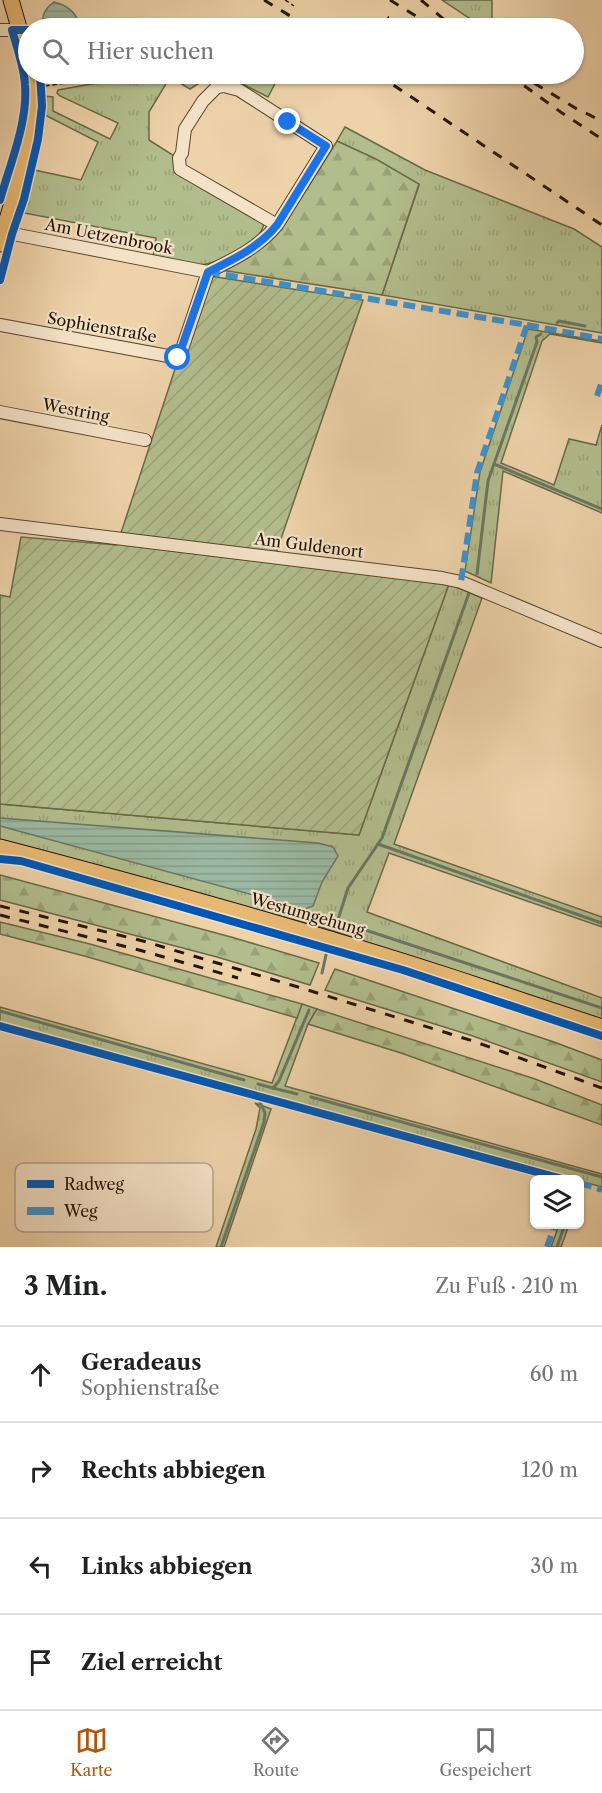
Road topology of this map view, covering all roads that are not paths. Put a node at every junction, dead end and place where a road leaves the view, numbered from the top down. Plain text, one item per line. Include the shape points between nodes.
1 (11, 0) edge
2 (18, 23) edge
3 (0, 30) edge
4 (18, 30) edge
5 (37, 84) edge
6 (277, 225) junction
7 (2, 238) edge
8 (208, 272) junction
9 (0, 326) edge
10 (0, 412) edge
11 (145, 440) dead end
12 (0, 524) edge
13 (602, 641) edge
14 (0, 847) edge
15 (602, 1028) edge

1 - 2 main road
3 - 4 street
5 - 7 main road via 30,129
6 - 6 street via 326,146 239,90 217,87 202,101 185,129 180,169
6 - 8 street via 247,252
7 - 8 street, Am Uetzenbrook
8 - 9 street, Sophienstraße via 178,358
10 - 11 street, Westring
12 - 13 street, Am Guldenort via 442,578 461,582
14 - 15 main road, Westumgehung via 350,945

